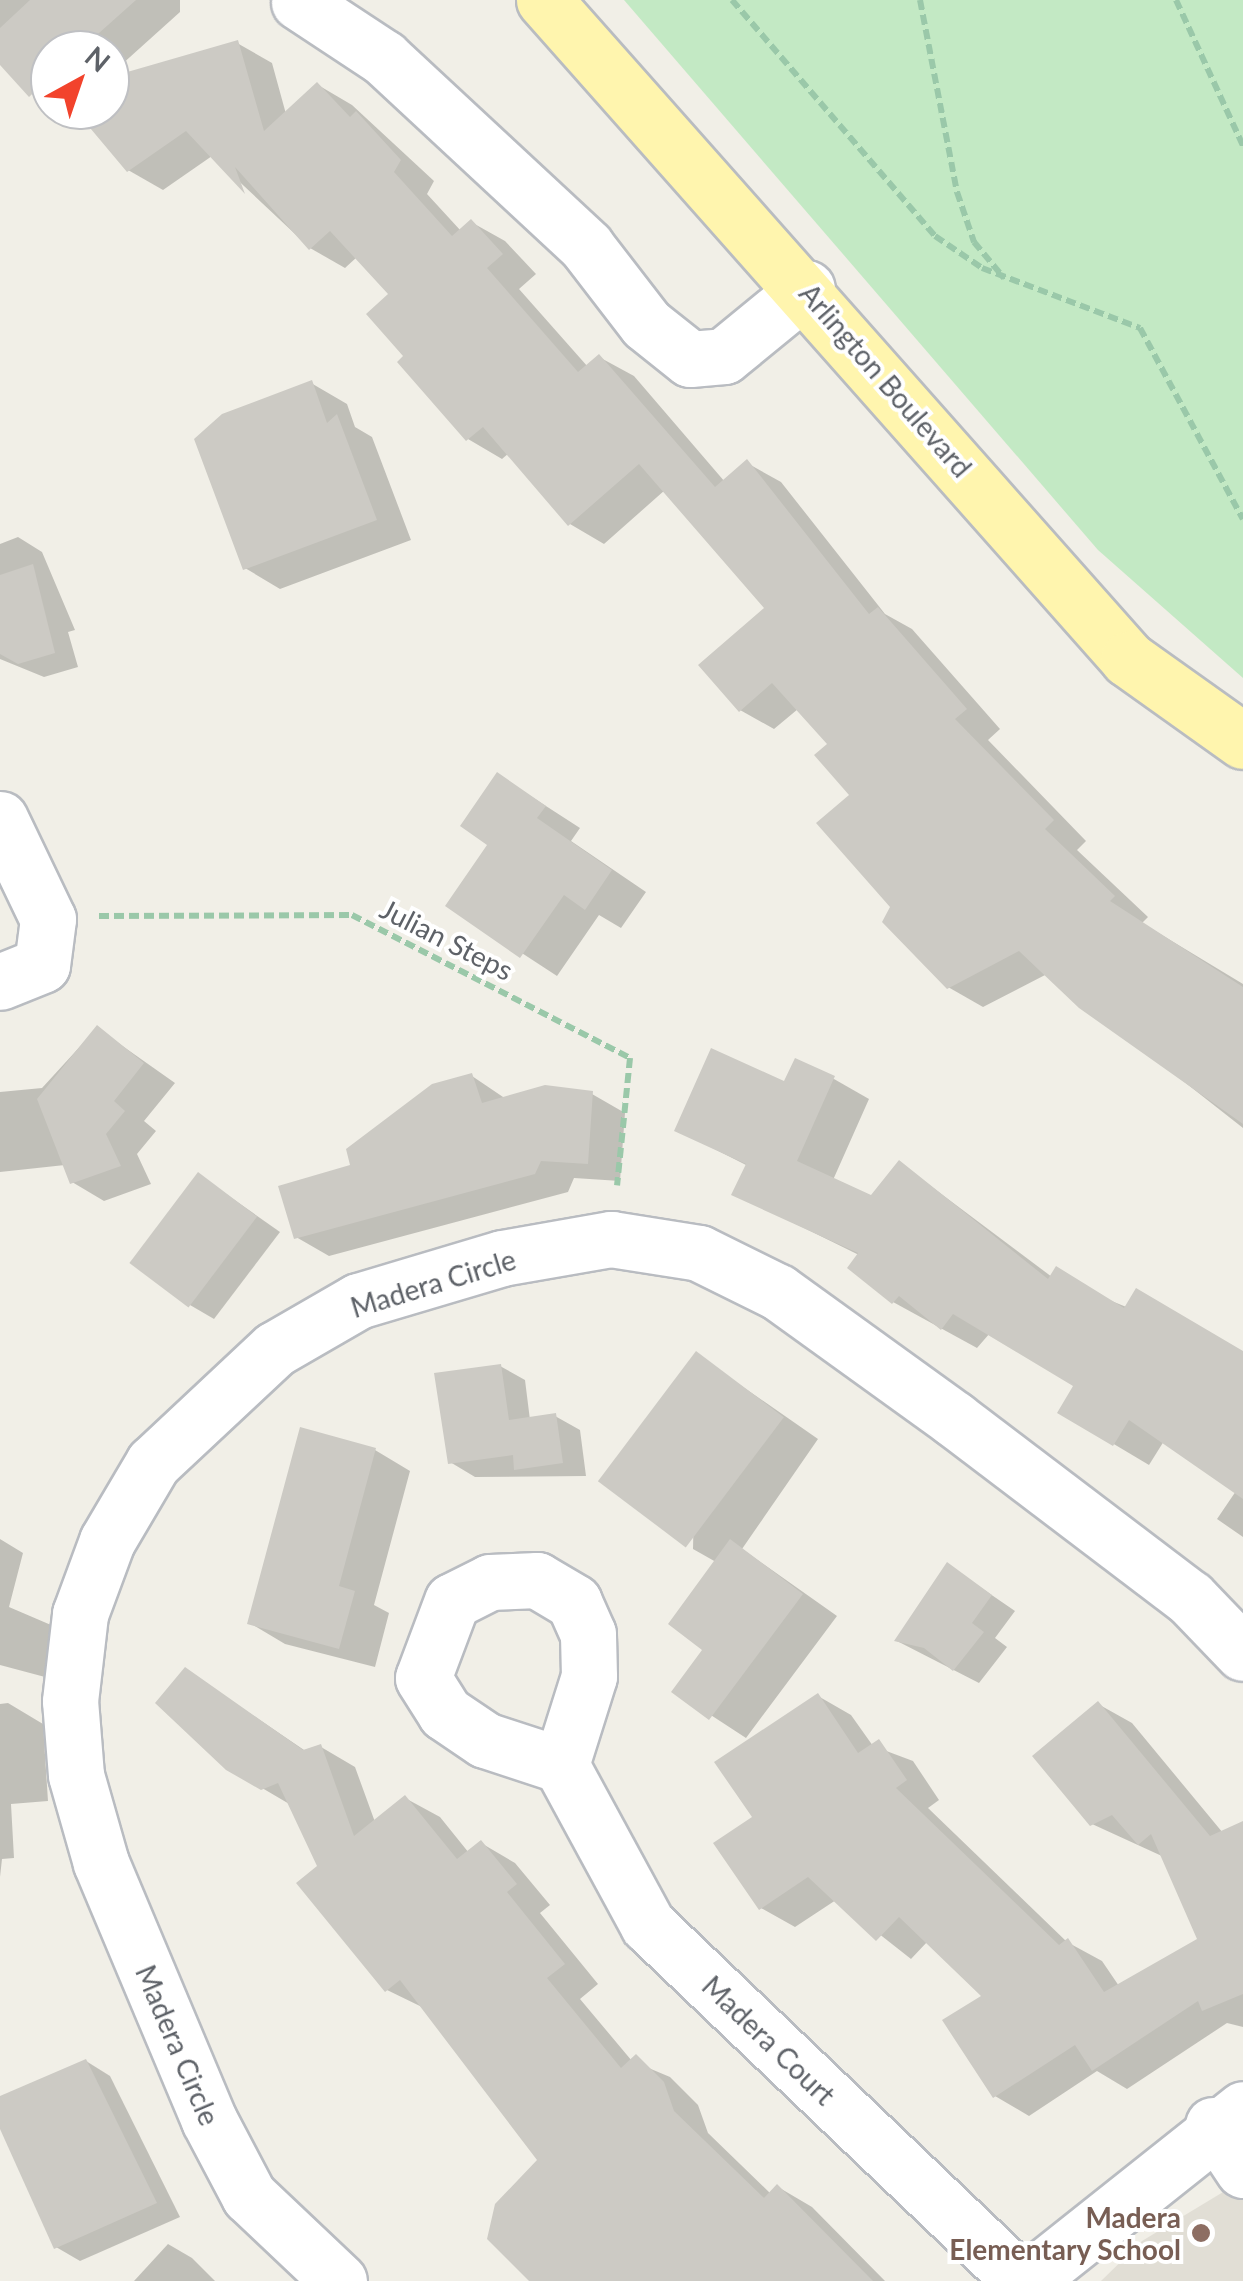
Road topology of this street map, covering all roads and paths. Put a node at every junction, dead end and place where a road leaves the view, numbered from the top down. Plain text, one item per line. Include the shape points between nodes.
1 (544, 0) edge
2 (732, 0) edge
3 (920, 0) edge
4 (1176, 0) edge
5 (299, 2) edge
6 (1243, 146) edge
7 (1004, 278) junction
8 (807, 288) junction
9 (1243, 519) edge
10 (1243, 741) edge
11 (0, 819) edge
12 (48, 920) junction
13 (0, 982) edge
14 (611, 1239) junction
15 (1243, 1653) edge
16 (561, 1765) dead end
17 (1228, 2117) edge
18 (1243, 2170) edge
19 (339, 2281) edge
20 (1024, 2281) edge

1 - 8 main road, Arlington Boulevard
2 - 7 path via 935,236
3 - 7 path via 957,192 974,242
4 - 6 path
5 - 8 street via 384,58 586,246 646,324 690,358 724,356
7 - 9 path via 1140,328
8 - 10 main road, Arlington Boulevard via 1128,659
11 - 12 street
12 - 13 street via 42,965
12 - 14 path, Julian Steps via 352,915 630,1058
14 - 15 street, Madera Circle via 698,1253 778,1292 1190,1598
14 - 19 street, Madera Circle via 502,1258 358,1301 275,1348 153,1463 106,1541 80,1614 70,1701 76,1775 101,1863 249,2196
16 - 20 street, Madera Court via 648,1925
17 - 18 street
17 - 20 street

